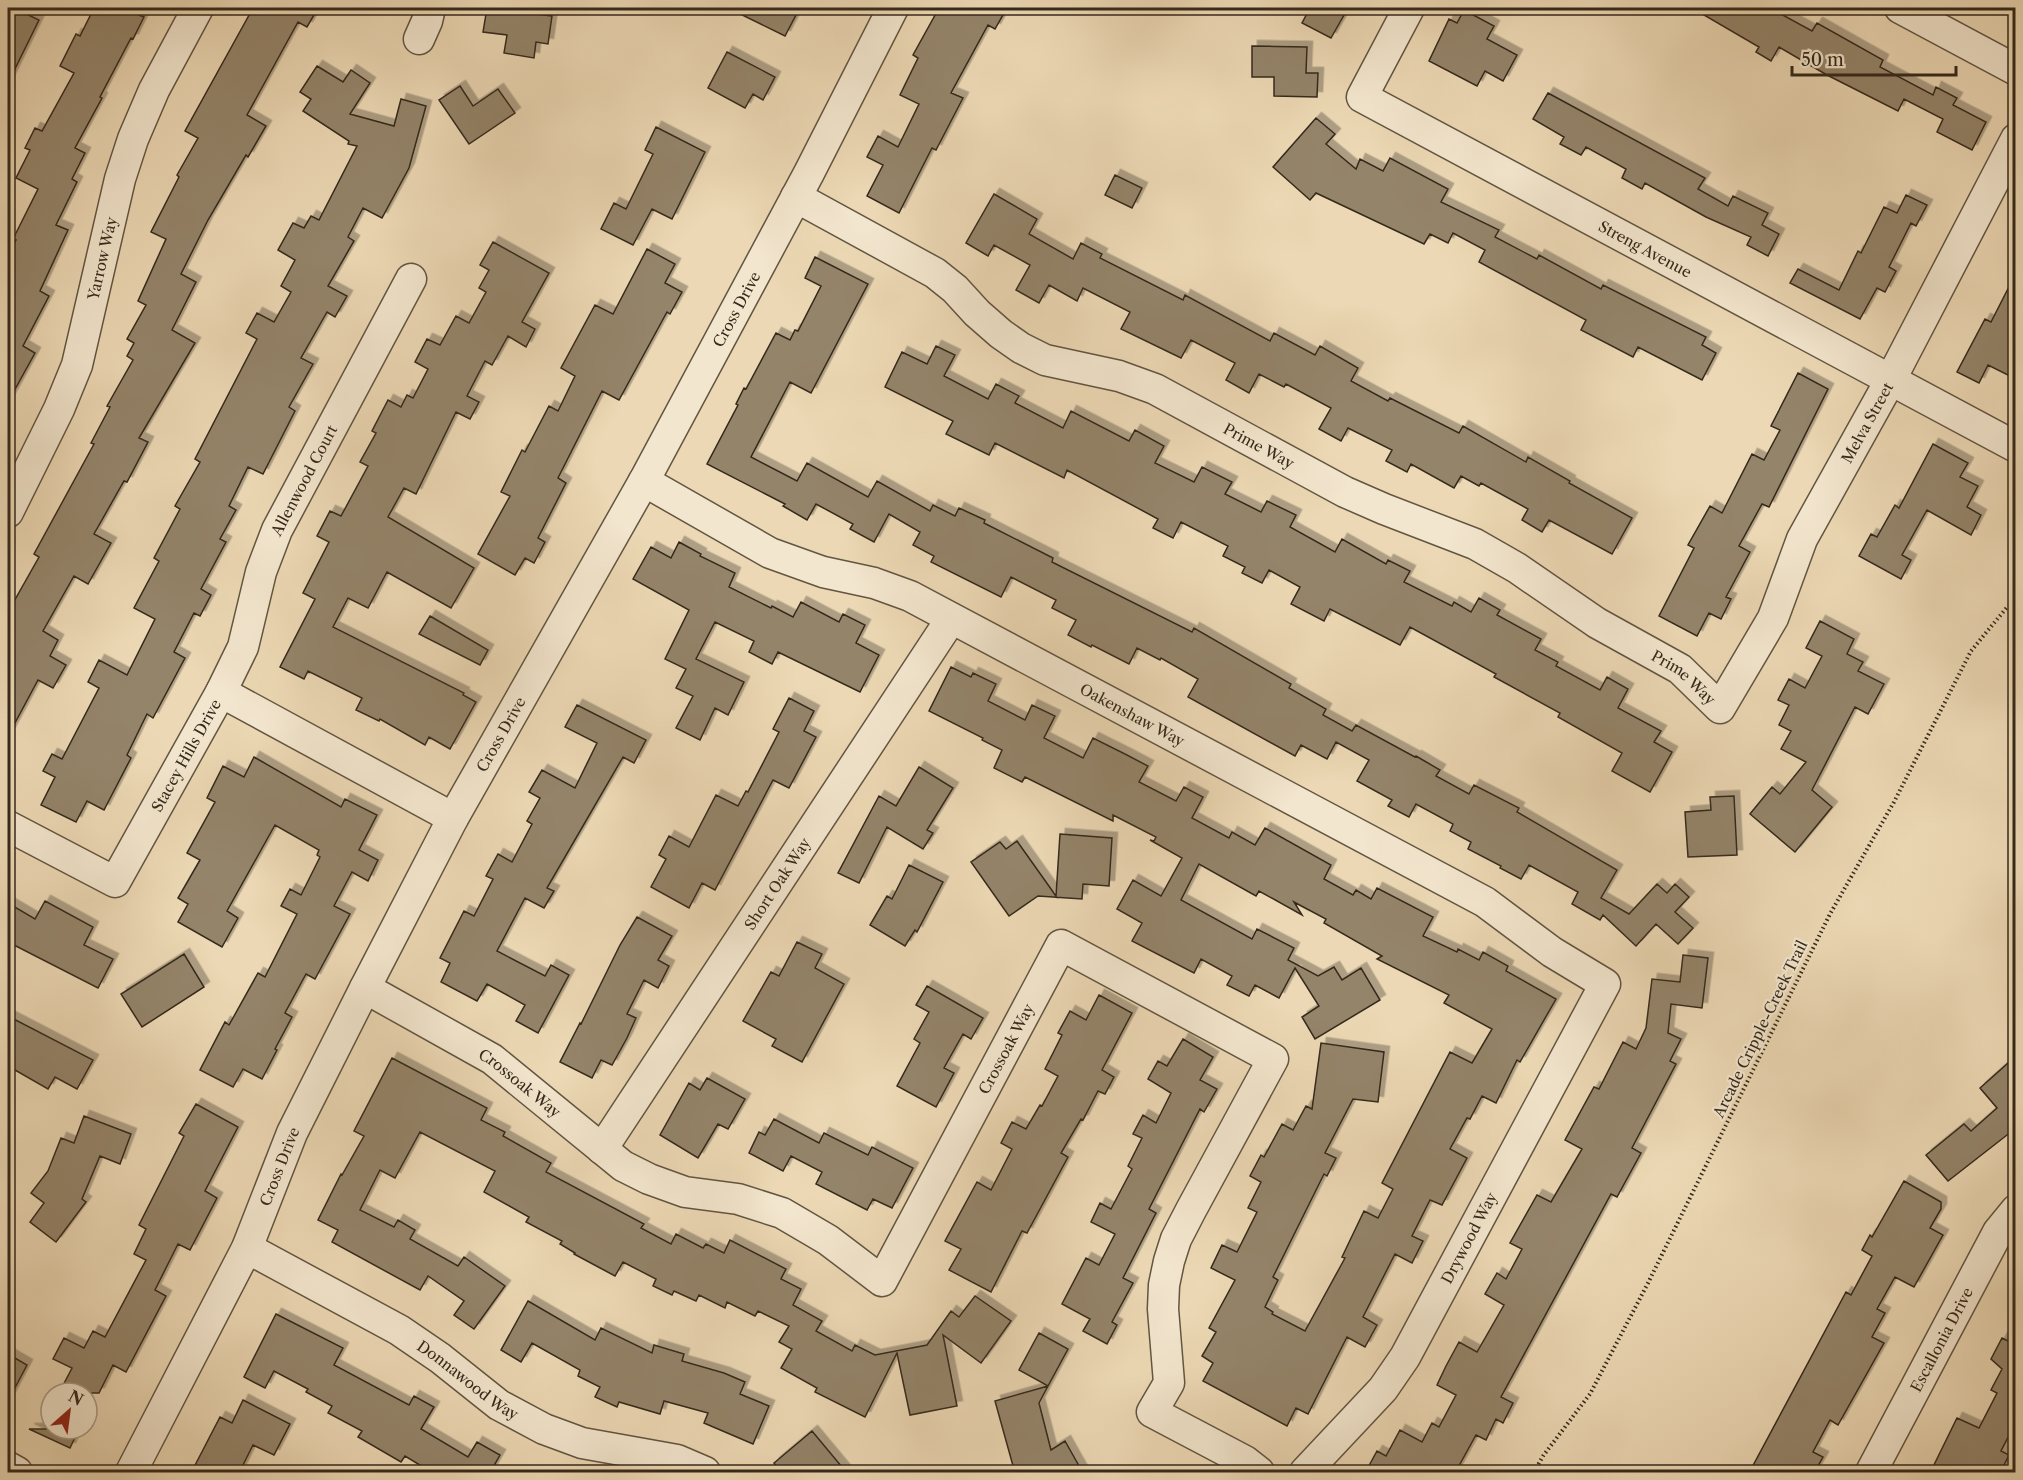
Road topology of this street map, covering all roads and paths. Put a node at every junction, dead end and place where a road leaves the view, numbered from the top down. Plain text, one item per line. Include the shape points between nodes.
1 (198, 8) edge
2 (430, 8) edge
3 (893, 8) edge
4 (1409, 8) edge
5 (1900, 8) edge
6 (418, 39) dead end
7 (2016, 70) edge
8 (2016, 139) edge
9 (796, 197) junction
10 (411, 279) dead end
11 (1891, 380) junction
12 (2016, 447) edge
13 (644, 481) junction
14 (8, 512) edge
15 (2016, 602) edge
16 (951, 619) junction
17 (221, 692) junction
18 (1720, 708) joint
19 (453, 818) junction
20 (8, 826) edge
21 (1605, 984) joint
22 (365, 988) junction
23 (602, 1149) junction
24 (2016, 1210) edge
25 (247, 1248) junction
26 (8, 1467) edge
27 (17, 1473) edge
28 (131, 1473) edge
29 (705, 1473) edge
30 (1259, 1473) edge
31 (1305, 1473) edge
32 (1534, 1473) edge
33 (1871, 1473) edge

1 - 14 street, Yarrow Way via 133,139 76,365 59,409
2 - 6 street
3 - 9 street, Cross Drive
4 - 11 street, Streng Avenue via 1362,97
5 - 7 street
8 - 11 street, Melva Street
9 - 13 street, Cross Drive
9 - 18 street, Prime Way via 935,273 1021,348 1045,360 1119,376 1155,389 1345,492 1475,544 1597,622 1680,669
10 - 17 street, Allenwood Court via 277,530 261,572 243,647
11 - 12 street, Streng Avenue
11 - 18 street, Melva Street via 1803,539 1773,618
13 - 16 street, Oakenshaw Way via 770,552 823,572 910,596
13 - 19 street, Cross Drive
15 - 32 path, Arcade Cripple-Creek Trail via 2008,606 1971,651 1894,802 1830,914 1590,1394 1542,1456
16 - 21 street, Oakenshaw Way via 1485,902 1552,952
16 - 23 street, Short Oak Way
17 - 19 street, Stacey Hills Drive
17 - 20 street, Stacey Hills Drive via 115,882
19 - 22 street, Cross Drive
21 - 31 street, Drywood Way via 1405,1357 1383,1389
22 - 23 street, Crossoak Way via 484,1054
22 - 25 street, Cross Drive via 292,1133
23 - 30 street, Crossoak Way via 649,1179 685,1192 738,1199 782,1213 828,1240 882,1281 1061,945 1273,1059 1176,1239 1164,1285 1169,1383 1152,1412 1245,1461
24 - 33 street, Escallonia Drive via 1998,1232
25 - 28 street, Cross Drive
25 - 29 street, Donnawood Way via 399,1330 499,1405 544,1429 582,1443 677,1460
26 - 27 street

